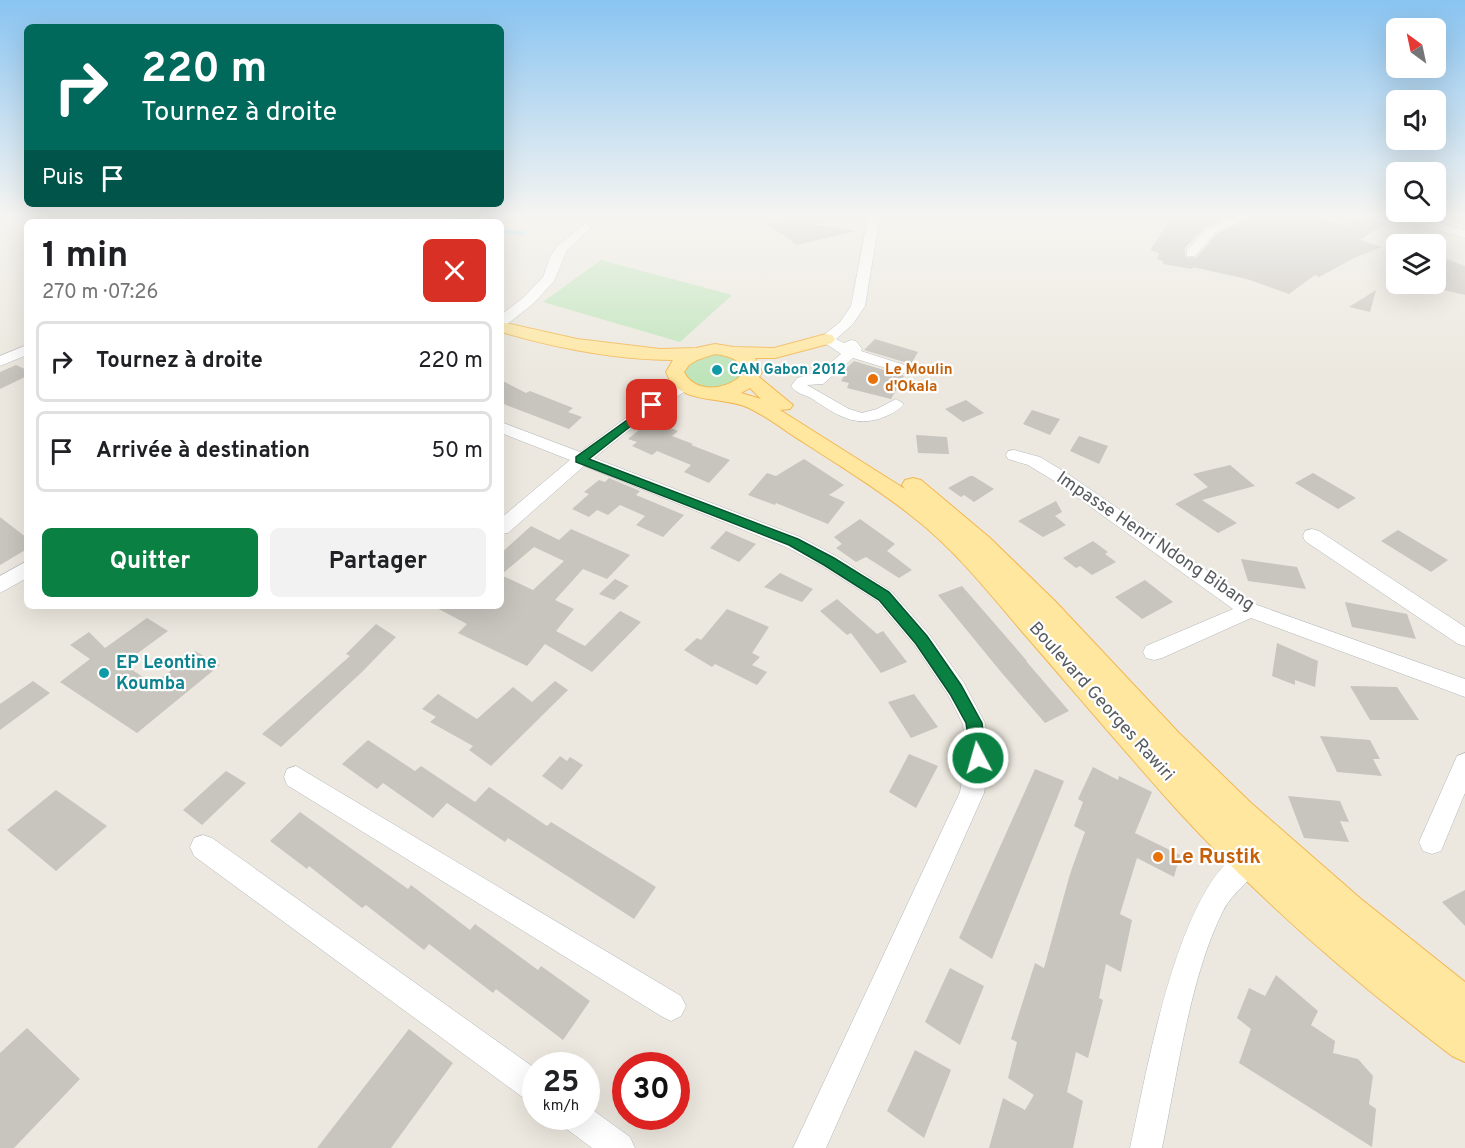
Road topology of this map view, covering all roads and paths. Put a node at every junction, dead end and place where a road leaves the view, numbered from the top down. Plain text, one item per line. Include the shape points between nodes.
1 (552, 270) edge
2 (864, 270) edge
3 (504, 320) edge
4 (504, 328) edge
5 (830, 336) junction
6 (504, 340) edge
7 (24, 350) edge
8 (694, 352) junction
9 (735, 352) junction
10 (851, 353) junction
11 (0, 362) edge
12 (906, 370) dead end
13 (752, 375) junction
14 (681, 382) junction
15 (716, 392) junction
16 (896, 404) dead end
17 (504, 429) edge
18 (1014, 455) dead end
19 (580, 460) junction
20 (504, 525) edge
21 (1312, 536) dead end
22 (24, 570) edge
23 (0, 586) edge
24 (1250, 610) junction
25 (1465, 638) edge
26 (1154, 652) dead end
27 (1465, 688) edge
28 (1465, 764) edge
29 (296, 777) dead end
30 (1432, 842) dead end
31 (203, 848) dead end
32 (1249, 860) junction
33 (1465, 1004) edge
34 (671, 1006) dead end
35 (1465, 1044) edge
36 (522, 1078) edge
37 (594, 1130) edge
38 (619, 1148) edge
39 (809, 1148) edge
40 (1146, 1148) edge

1 - 3 street via 529,300
2 - 5 street via 858,306 849,321
4 - 8 main road via 548,339 666,356
5 - 9 main road via 775,353
5 - 10 street
5 - 13 main road
6 - 14 main road via 637,363 660,369
7 - 11 street
8 - 9 main road
8 - 14 main road via 678,364 676,371
9 - 13 main road, Boulevard Georges Rawiri via 749,361
10 - 12 street
10 - 16 street via 815,386 857,419 879,416
13 - 15 main road via 737,388
13 - 33 main road, Boulevard Georges Rawiri via 772,399 913,485 977,537 1247,822 1364,925
14 - 15 main road, Boulevard Georges Rawiri via 705,392
14 - 19 street
15 - 32 main road, Boulevard Georges Rawiri via 765,410 883,483 936,524 973,559 1191,802
17 - 19 street
18 - 24 street, Impasse Henri Ndong Bibang via 1034,461 1062,478
19 - 20 street
19 - 39 street via 793,542 884,596 922,640 974,723 978,758 972,793
21 - 25 street
22 - 23 street
24 - 26 street
24 - 27 street, Impasse Henri Ndong Bibang
28 - 30 street
29 - 34 street
31 - 36 street
32 - 35 main road, Boulevard Georges Rawiri via 1387,984
32 - 40 street via 1213,902 1194,949 1179,998
37 - 38 street

